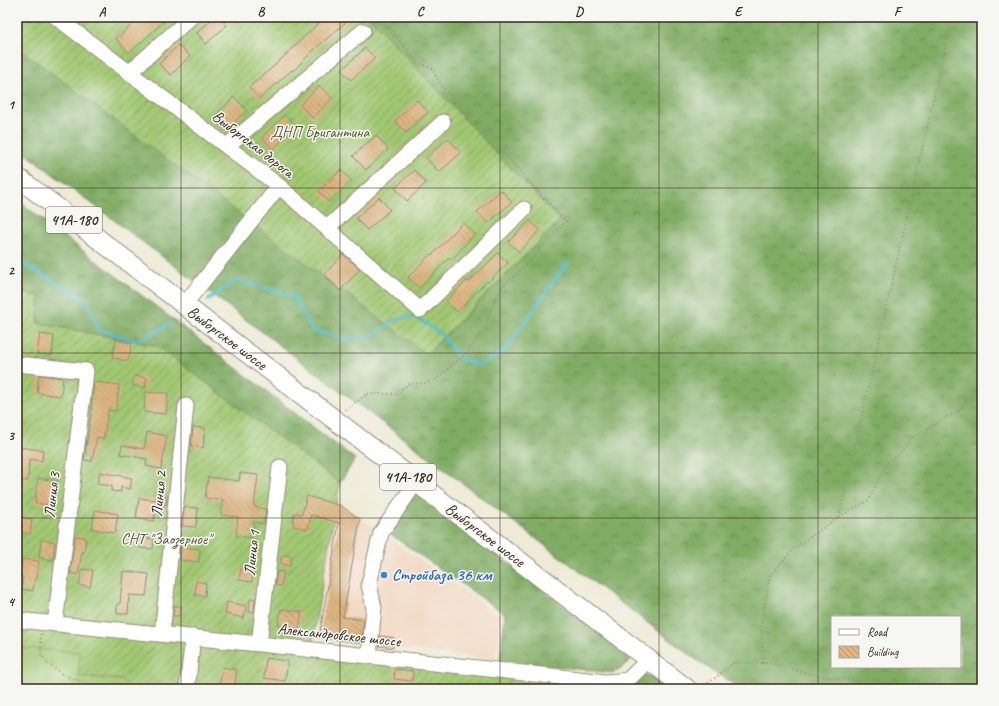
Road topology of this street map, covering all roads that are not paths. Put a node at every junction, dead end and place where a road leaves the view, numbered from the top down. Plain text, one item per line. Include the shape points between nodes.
1 (56, 17) edge
2 (191, 17) edge
3 (363, 31) dead end
4 (130, 72) junction
5 (443, 122) dead end
6 (227, 146) junction
7 (17, 177) edge
8 (279, 186) junction
9 (524, 209) dead end
10 (327, 228) junction
11 (184, 305) junction
12 (17, 364) edge
13 (186, 406) dead end
14 (280, 467) dead end
15 (416, 482) junction
16 (17, 620) edge
17 (55, 624) junction
18 (162, 634) junction
19 (193, 637) junction
20 (259, 644) junction
21 (369, 656) junction
22 (648, 660) junction
23 (606, 686) edge
24 (187, 689) edge
25 (687, 689) edge

1 - 4 street, Выборгская дорога
2 - 4 street
3 - 6 street
4 - 6 street, Выборгская дорога
5 - 10 street
6 - 8 street, Выборгская дорога
7 - 11 main road, Выборгское шоссе / 41А-180
8 - 10 street, Выборгская дорога
8 - 11 street
9 - 10 street, Выборгская дорога via 420,310
11 - 15 main road, Выборгское шоссе / 41А-180
12 - 17 street, Линия 3 via 86,371
13 - 18 street, Линия 2
14 - 20 street, Линия 1
15 - 21 street via 381,534 369,584 374,608
15 - 22 main road, Выборгское шоссе / 41А-180
16 - 17 street, Александровское шоссе
17 - 18 street, Александровское шоссе
18 - 19 street, Александровское шоссе
19 - 20 street, Александровское шоссе
19 - 24 street
20 - 21 street, Александровское шоссе
21 - 23 street, Александровское шоссе
22 - 23 street, Александровское шоссе via 628,680
22 - 25 main road, Выборгское шоссе / 41А-180

